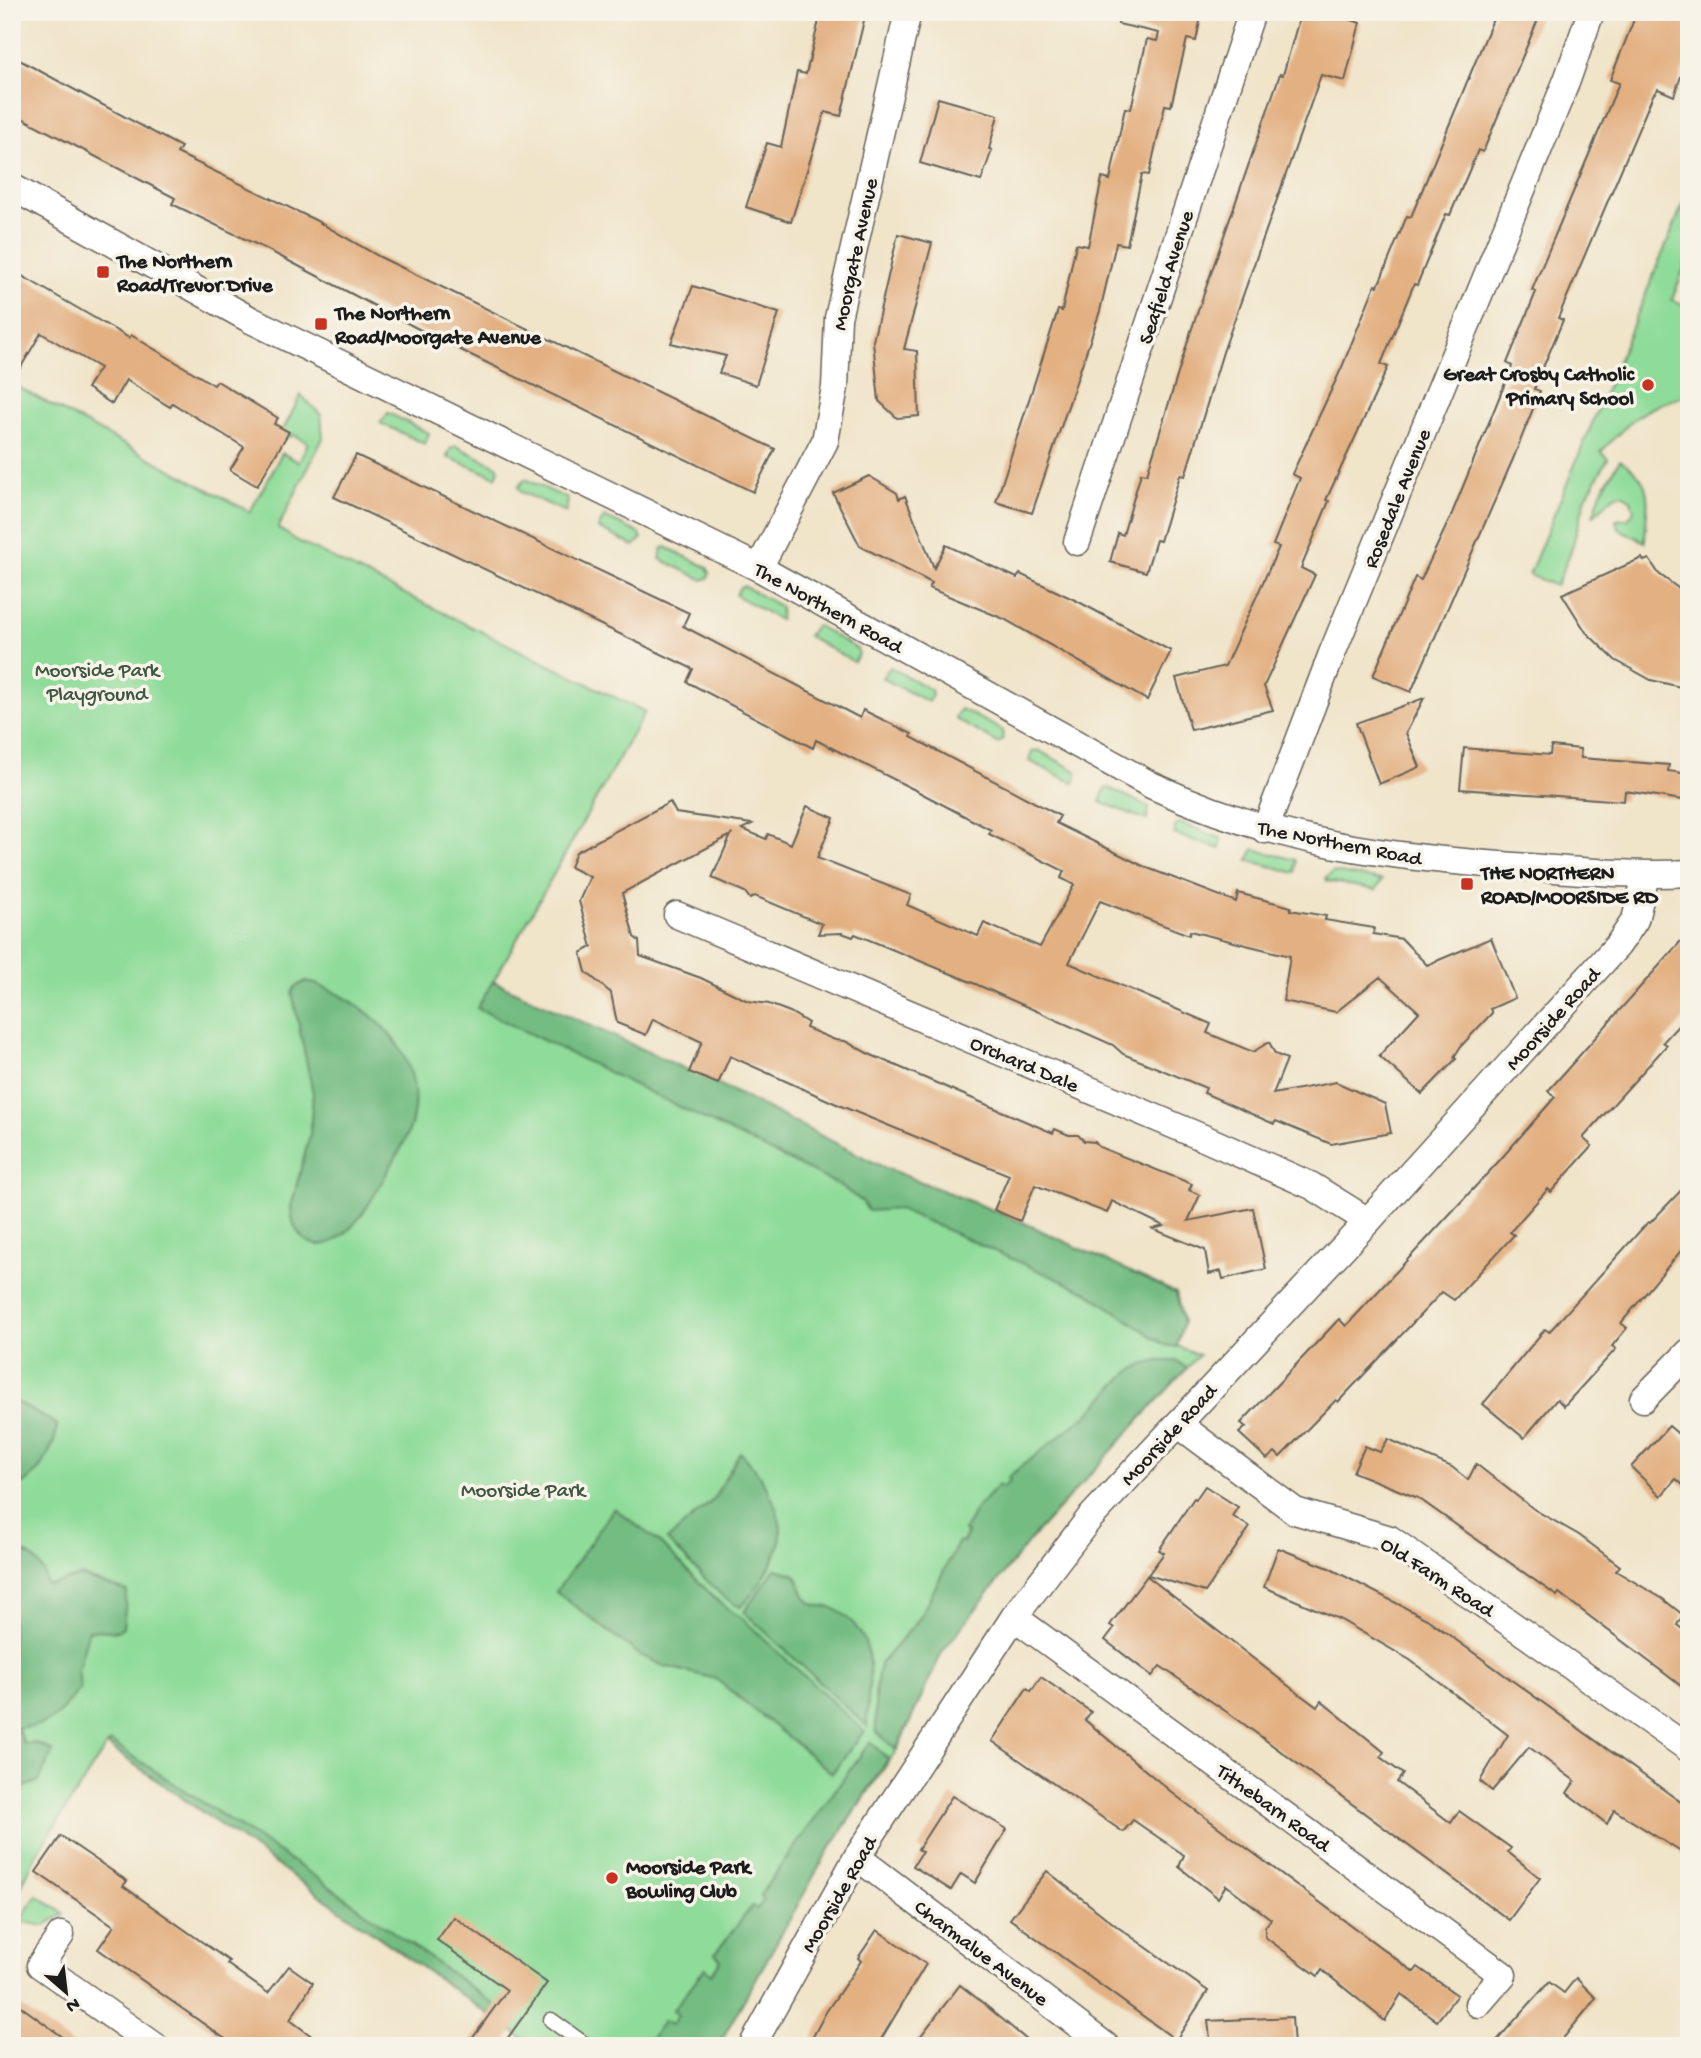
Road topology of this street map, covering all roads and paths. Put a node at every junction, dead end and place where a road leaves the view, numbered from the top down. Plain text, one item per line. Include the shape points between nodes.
1 (908, 12) edge
2 (1252, 12) edge
3 (1591, 12) edge
4 (12, 187) edge
5 (1077, 542) dead end
6 (759, 568) junction
7 (1265, 830) junction
8 (1689, 873) edge
9 (1646, 875) junction
10 (677, 915) dead end
11 (1368, 1221) junction
12 (1689, 1352) edge
13 (1643, 1399) dead end
14 (1178, 1424) junction
15 (1014, 1617) junction
16 (1689, 1749) edge
17 (857, 1857) junction
18 (61, 1935) dead end
19 (1478, 2004) dead end
20 (551, 2020) dead end
21 (155, 2046) edge
22 (587, 2046) edge
23 (752, 2046) edge
24 (1106, 2046) edge

1 - 6 street, Moorgate Avenue via 838,318 835,387 825,441
2 - 5 street, Seafield Avenue
3 - 7 street, Rosedale Avenue
4 - 6 street, The Northern Road via 251,320
6 - 7 street, The Northern Road via 1151,785 1207,811
7 - 9 street, The Northern Road via 1433,861
8 - 9 street, The Northern Road
9 - 11 street, Moorside Road via 1635,920 1618,944
10 - 11 street, Orchard Dale via 1206,1139 1312,1186
11 - 14 street, Moorside Road
12 - 13 street
14 - 15 street, Moorside Road via 1089,1520
14 - 16 street, Old Farm Road via 1294,1511 1390,1539
15 - 17 street, Moorside Road
15 - 19 street, Tithebarn Road via 1503,1975
17 - 23 street, Moorside Road
17 - 24 street, Charmalue Avenue
18 - 21 street via 40,1965
20 - 22 lane

